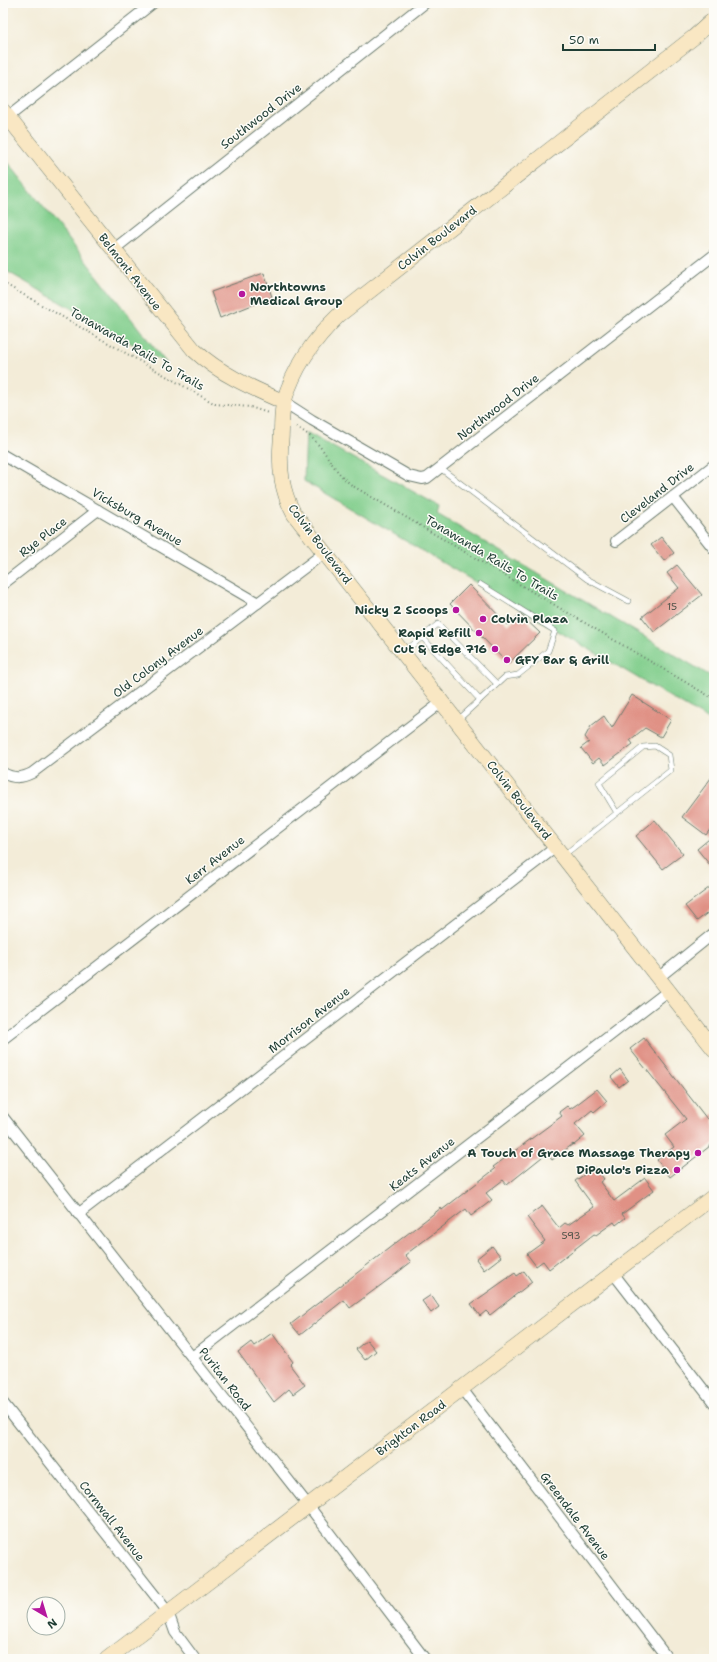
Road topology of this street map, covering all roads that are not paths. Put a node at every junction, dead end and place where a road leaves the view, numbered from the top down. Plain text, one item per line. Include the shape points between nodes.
1 (153, 3) edge
2 (426, 3) edge
3 (714, 19) edge
4 (5, 114) edge
5 (113, 250) junction
6 (714, 255) edge
7 (284, 402) junction
8 (3, 455) edge
9 (714, 465) edge
10 (440, 468) junction
11 (673, 497) junction
12 (98, 510) junction
13 (616, 541) dead end
14 (714, 549) edge
15 (324, 552) junction
16 (3, 584) edge
17 (480, 584) dead end
18 (628, 600) dead end
19 (258, 603) junction
20 (422, 637) junction
21 (404, 652) junction
22 (497, 684) junction
23 (480, 700) junction
24 (442, 702) junction
25 (458, 720) junction
26 (3, 772) edge
27 (617, 813) junction
28 (560, 851) junction
29 (714, 933) edge
30 (658, 978) junction
31 (668, 991) junction
32 (3, 1039) edge
33 (714, 1049) edge
34 (3, 1117) edge
35 (714, 1196) edge
36 (78, 1214) junction
37 (613, 1273) junction
38 (192, 1357) junction
39 (462, 1389) junction
40 (3, 1403) edge
41 (714, 1403) edge
42 (308, 1505) junction
43 (168, 1612) junction
44 (107, 1659) edge
45 (195, 1659) edge
46 (425, 1659) edge
47 (668, 1659) edge

1 - 4 street
2 - 5 street, Southwood Drive
3 - 7 street, Colvin Boulevard via 339,315 325,328 305,356
4 - 5 street, Belmont Avenue
5 - 7 street, Belmont Avenue via 182,338 205,361 245,385
6 - 10 street, Northwood Drive
7 - 10 street, Northwood Drive via 409,476 427,478
7 - 15 street, Colvin Boulevard via 280,461 282,488 294,514
8 - 12 street, Vicksburg Avenue
9 - 11 street, Cleveland Drive
10 - 18 lane via 587,579
11 - 13 street, Cleveland Drive
11 - 14 street
12 - 16 street, Rye Place
12 - 19 street, Vicksburg Avenue
15 - 19 street, Old Colony Avenue
15 - 21 street, Colvin Boulevard
17 - 22 lane via 556,632 548,651 518,675 505,677
19 - 26 street, Old Colony Avenue via 32,773 17,778
20 - 21 lane
20 - 22 lane via 438,624
20 - 23 lane
21 - 24 street, Colvin Boulevard
22 - 23 lane
23 - 25 lane
24 - 25 street, Colvin Boulevard
24 - 32 street, Kerr Avenue
25 - 28 street, Colvin Boulevard
27 - 27 lane via 671,770 670,755 655,746 643,747 599,783
27 - 28 lane
28 - 30 street, Colvin Boulevard
28 - 36 street, Morrison Avenue
29 - 30 street
30 - 31 street, Colvin Boulevard
31 - 33 street, Colvin Boulevard
31 - 38 street, Keats Avenue
34 - 36 street, Puritan Road
35 - 37 street, Brighton Road
36 - 38 street, Puritan Road
37 - 39 street, Brighton Road
37 - 41 street
38 - 42 street, Puritan Road
39 - 42 street, Brighton Road
39 - 47 street, Greendale Avenue
40 - 43 street, Cornwall Avenue
42 - 43 street, Brighton Road
42 - 46 street, Puritan Road
43 - 44 street, Brighton Road
43 - 45 street, Cornwall Avenue via 175,1632

